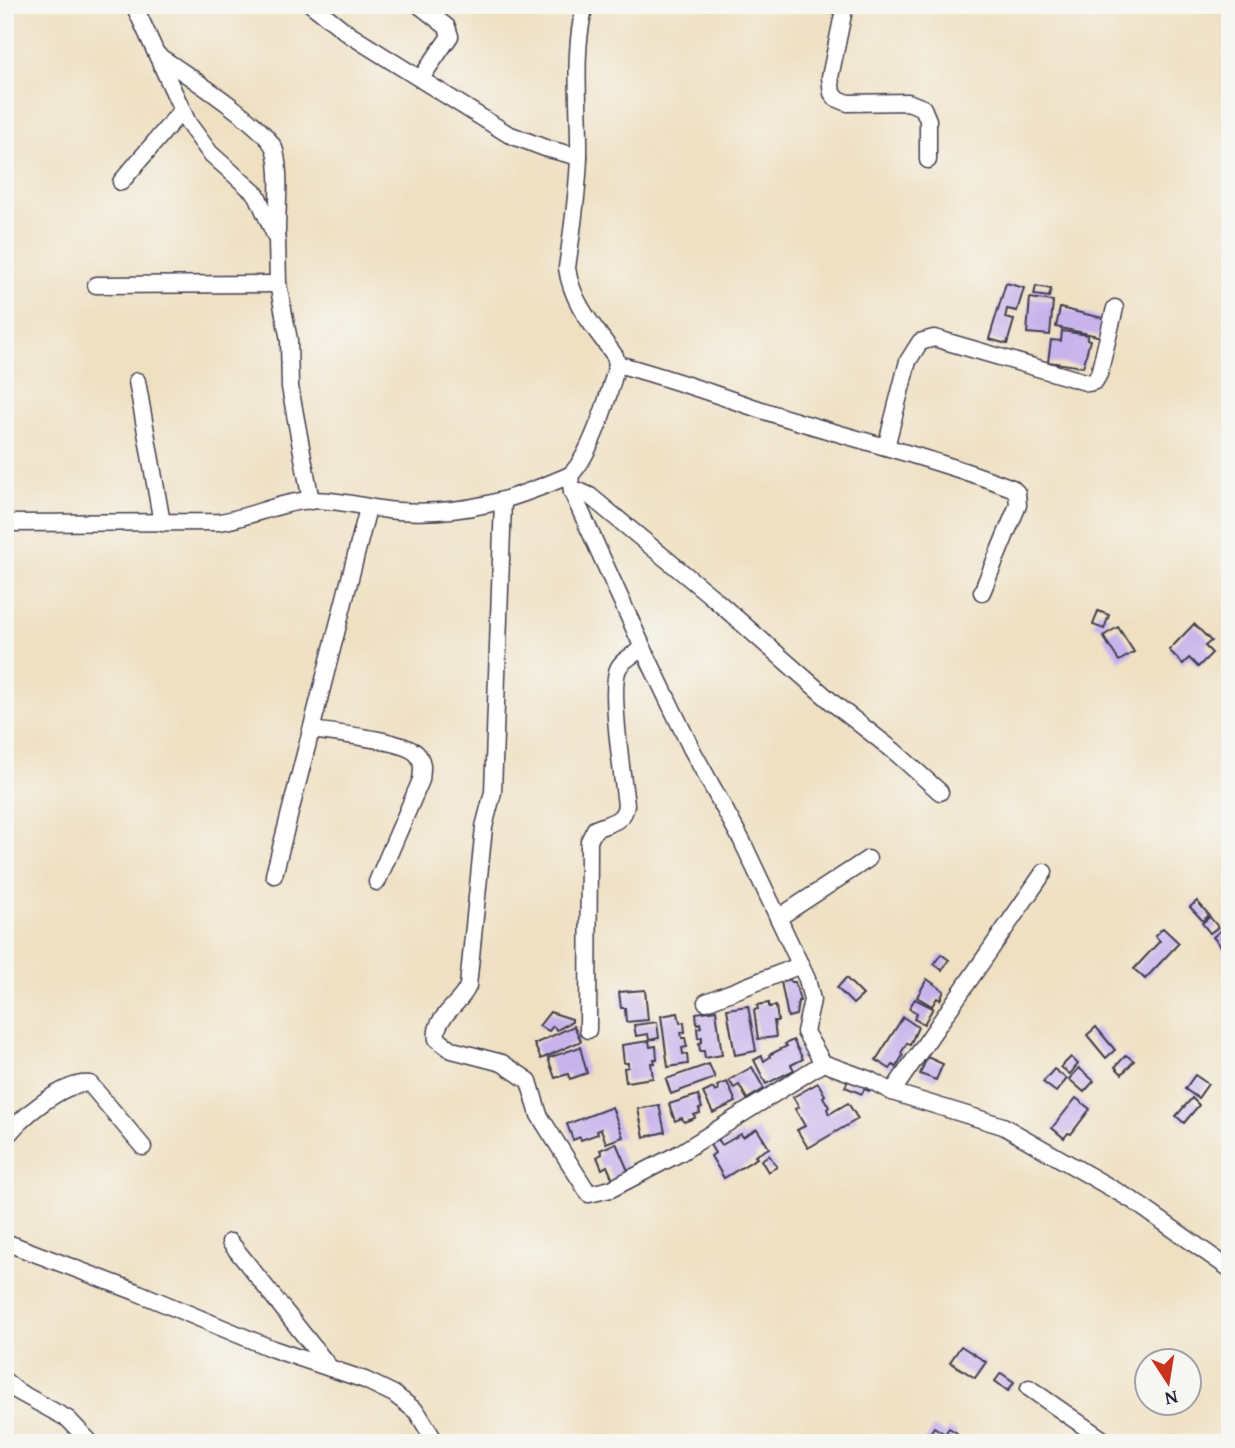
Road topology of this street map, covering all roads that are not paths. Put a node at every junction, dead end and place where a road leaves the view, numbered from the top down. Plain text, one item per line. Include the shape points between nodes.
1 (134, 5) edge
2 (312, 5) edge
3 (419, 5) edge
4 (585, 5) edge
5 (845, 5) edge
6 (156, 54) junction
7 (422, 78) junction
8 (182, 110) junction
9 (579, 157) junction
10 (928, 160) dead end
11 (121, 182) dead end
12 (277, 240) junction
13 (278, 284) junction
14 (96, 285) dead end
15 (1115, 308) dead end
16 (617, 364) junction
17 (137, 381) dead end
18 (886, 447) junction
19 (570, 475) junction
20 (572, 492) junction
21 (311, 501) junction
22 (503, 501) junction
23 (368, 508) junction
24 (5, 523) edge
25 (162, 523) junction
26 (982, 592) dead end
27 (643, 648) junction
28 (310, 730) junction
29 (940, 792) dead end
30 (868, 859) dead end
31 (1044, 872) dead end
32 (274, 874) dead end
33 (377, 882) dead end
34 (778, 918) junction
35 (800, 965) junction
36 (706, 1002) dead end
37 (588, 1030) dead end
38 (823, 1063) junction
39 (892, 1092) junction
40 (5, 1139) edge
41 (143, 1147) dead end
42 (5, 1242) edge
43 (230, 1242) dead end
44 (1230, 1269) edge
45 (330, 1368) junction
46 (5, 1381) edge
47 (1029, 1388) dead end
48 (91, 1443) edge
49 (436, 1443) edge
50 (1108, 1443) edge

1 - 6 street
2 - 7 street via 350,35
3 - 7 street via 450,32
4 - 9 street via 577,80
5 - 10 street via 830,77 832,93 848,103 908,102 923,108 928,120
6 - 8 street
6 - 12 street via 222,100 275,149
7 - 9 street via 508,134
8 - 11 street
8 - 12 street via 210,153 257,195
9 - 16 street via 569,287
12 - 13 street
13 - 14 street
13 - 21 street via 289,340 290,387
15 - 18 street via 1099,374 1089,383 934,338 920,342 908,360
16 - 18 street
16 - 19 street via 589,445
17 - 25 street
18 - 26 street via 1005,485 1017,493 1018,505
19 - 20 street
19 - 22 street
20 - 27 street
20 - 29 street via 590,496
21 - 23 street
21 - 25 street via 219,523
22 - 23 street via 438,512
22 - 38 street via 494,792 484,827 468,986 439,1023 437,1038 452,1050 502,1063 529,1081 539,1115 590,1194 611,1189 680,1153
23 - 28 street
24 - 25 street
27 - 34 street
27 - 37 street via 621,665 616,676 625,813 616,822 595,829 589,841
28 - 32 street
28 - 33 street via 397,744 416,753 423,764 421,780
30 - 34 street
31 - 39 street
34 - 35 street
35 - 36 street
35 - 38 street via 813,1000 805,1032
38 - 39 street
39 - 44 street via 1003,1126 1132,1200
40 - 41 street via 20,1120 68,1087 83,1083 90,1084
42 - 45 street
43 - 45 street
45 - 49 street via 394,1394 417,1412
46 - 48 street via 68,1419
47 - 50 street

